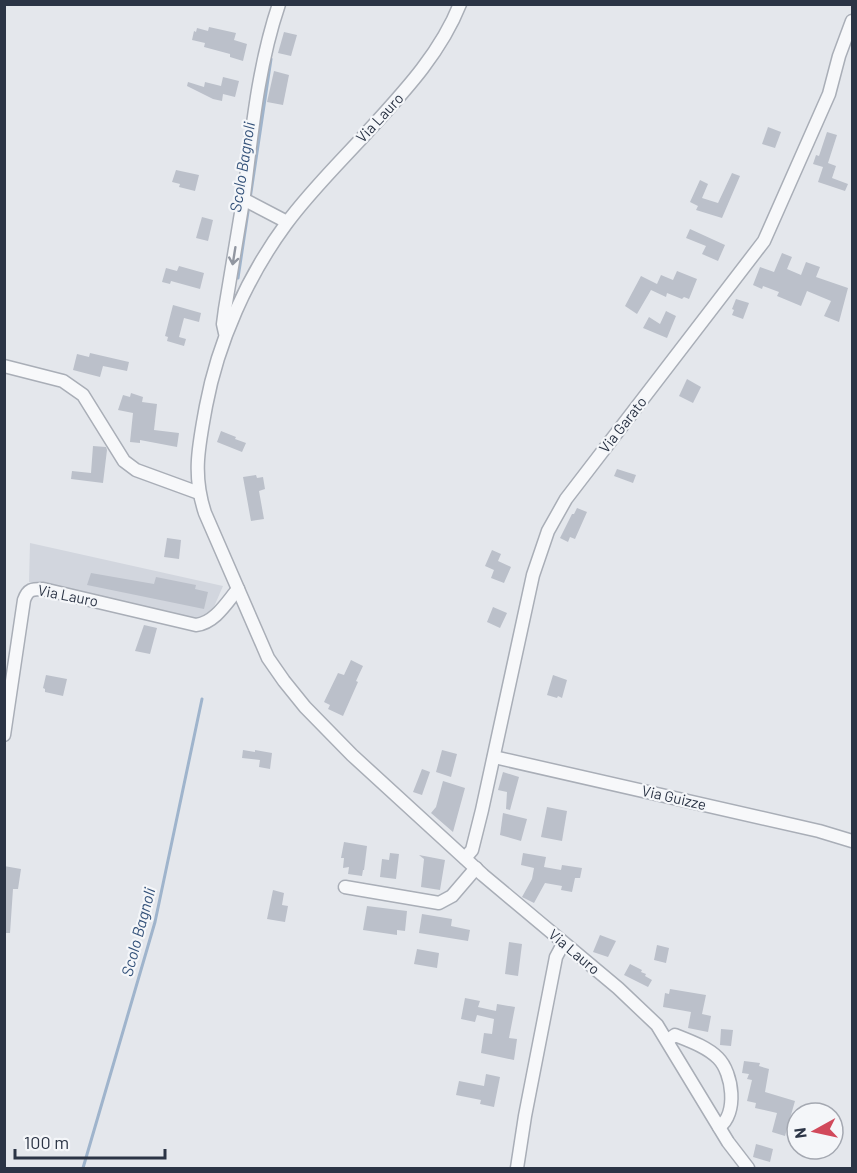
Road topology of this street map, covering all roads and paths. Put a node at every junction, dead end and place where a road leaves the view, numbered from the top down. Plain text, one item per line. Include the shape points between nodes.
1 (279, 4) edge
2 (460, 4) edge
3 (852, 21) edge
4 (243, 199) junction
5 (287, 222) junction
6 (225, 335) junction
7 (4, 366) edge
8 (199, 493) junction
9 (238, 589) junction
10 (4, 735) edge
11 (494, 757) junction
12 (852, 841) edge
13 (465, 858) junction
14 (476, 868) junction
15 (345, 887) dead end
16 (563, 944) junction
17 (668, 1040) junction
18 (719, 1127) junction
19 (517, 1168) edge
20 (748, 1168) edge

1 - 4 street, Via Lauro via 264,53
2 - 5 street, Via Lauro via 442,40 412,81
3 - 11 street, Via Garato via 829,94 764,241 566,499 548,531 533,575
4 - 5 street
4 -> 6 street, Via Lauro via 223,324
5 - 6 street, Via Lauro
6 - 8 street, Via Lauro via 199,448
7 - 8 street via 63,381 83,395 124,460 136,470
8 - 9 street, Via Lauro
9 - 10 street, Via Lauro via 214,617 196,625 32,588 24,600
9 - 13 street, Via Lauro via 268,658 298,698 352,755
11 - 12 street, Via Guizze
11 - 13 street, Via Garato via 472,850
13 - 14 street, Via Lauro
14 - 15 street via 452,896 439,903
14 - 16 street, Via Lauro
16 - 17 street, Via Lauro via 641,1009
16 - 19 street via 556,957
17 - 18 street, Via Lauro
17 - 18 street via 675,1035 697,1044 726,1068 731,1107 728,1119
18 - 20 street, Via Lauro

